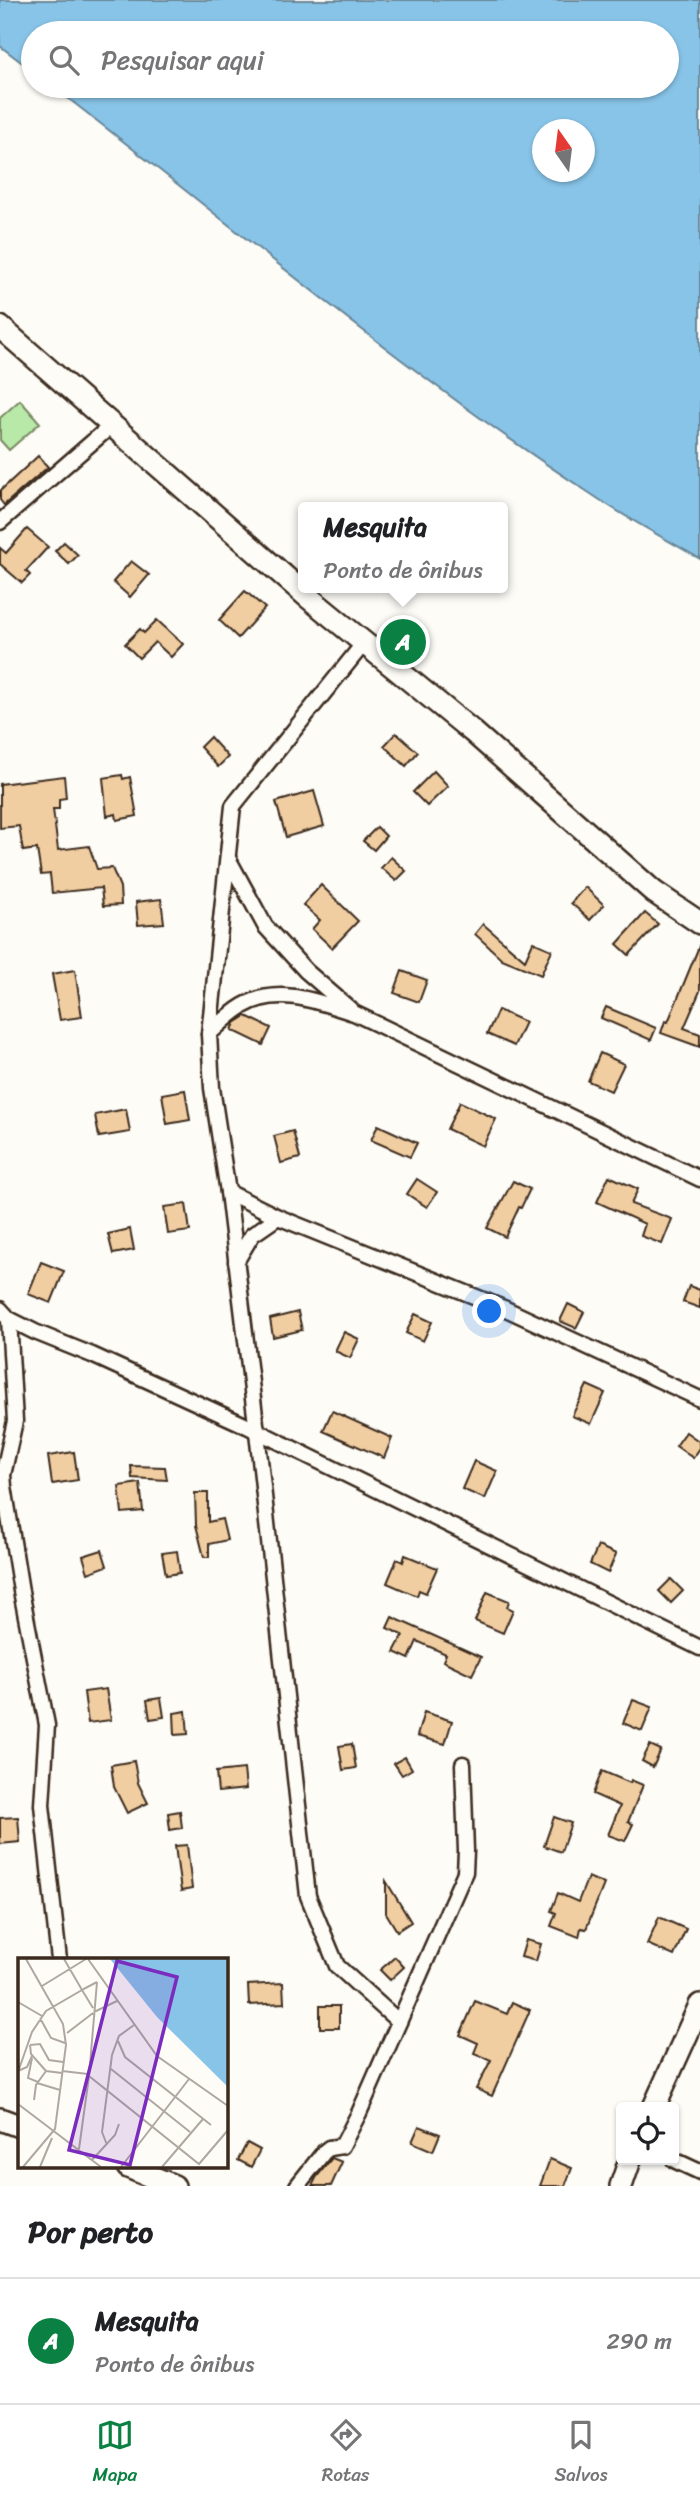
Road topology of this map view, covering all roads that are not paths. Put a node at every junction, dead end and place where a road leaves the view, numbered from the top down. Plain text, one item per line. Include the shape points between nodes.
1 (0, 327) edge
2 (112, 425) junction
3 (0, 522) edge
4 (298, 588) edge
5 (303, 593) edge
6 (364, 643) junction
7 (229, 860) junction
8 (700, 923) edge
9 (355, 1013) junction
10 (209, 1034) junction
11 (700, 1179) edge
12 (228, 1192) junction
13 (278, 1217) junction
14 (236, 1262) junction
15 (5, 1314) edge
16 (700, 1399) edge
17 (257, 1432) junction
18 (700, 1648) edge
19 (463, 1764) dead end
20 (59, 1958) edge
21 (700, 2006) edge
22 (399, 2022) junction
23 (656, 2102) edge
24 (0, 2119) edge
25 (18, 2126) edge
26 (679, 2162) edge
27 (628, 2165) edge
28 (130, 2168) edge
29 (700, 2172) edge
30 (174, 2186) edge
31 (297, 2186) edge
32 (621, 2186) edge

1 - 2 street
2 - 3 street
2 - 4 street
5 - 6 street
6 - 7 street via 233,806
6 - 8 street via 472,731 654,892
7 - 9 street via 265,926 306,971
7 - 10 street
9 - 10 street via 298,997 265,997 240,1008
9 - 11 street
10 - 12 street
12 - 13 street
12 - 14 street
13 - 14 street via 252,1235
13 - 16 street via 506,1309
14 - 17 street
15 - 17 street
15 - 20 street via 15,1422 3,1475 47,1725 43,1805
17 - 18 street
17 - 22 street via 308,1896 337,1966
19 - 22 street via 465,1872
21 - 23 street
22 - 31 street via 342,2146 324,2152
24 - 25 street
26 - 29 street
27 - 32 street
28 - 30 street

